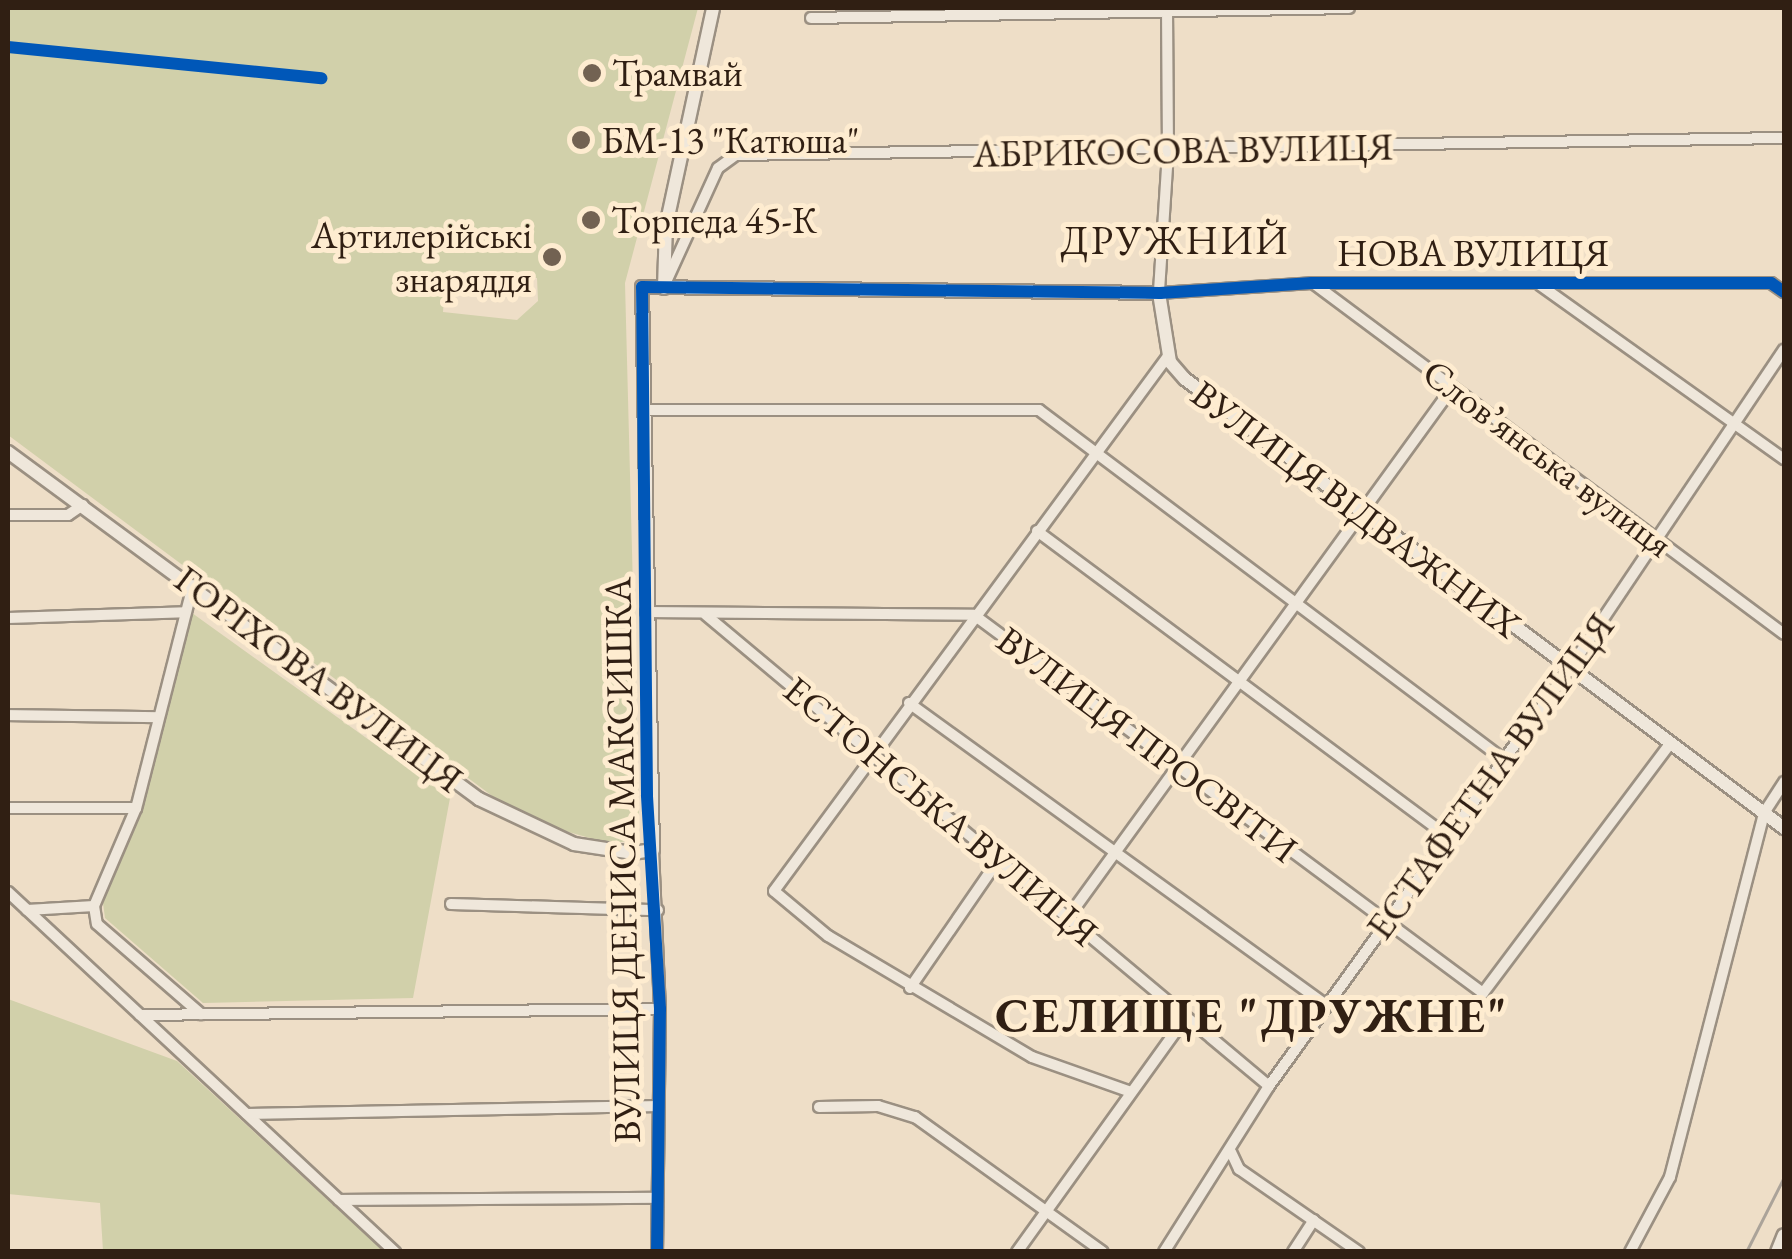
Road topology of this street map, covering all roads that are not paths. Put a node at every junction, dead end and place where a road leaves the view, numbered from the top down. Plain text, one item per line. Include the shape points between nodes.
1 (713, 8) edge
2 (1349, 8) edge
3 (1167, 10) edge
4 (811, 18) dead end
5 (1784, 138) edge
6 (1168, 152) junction
7 (1312, 283) junction
8 (1539, 285) junction
9 (664, 288) junction
10 (1784, 292) edge
11 (1159, 293) junction
12 (1784, 350) edge
13 (1168, 356) junction
14 (1452, 388) junction
15 (643, 410) junction
16 (1734, 424) junction
17 (1096, 451) junction
18 (8, 452) edge
19 (1784, 459) edge
20 (83, 505) junction
21 (8, 514) edge
22 (1362, 516) junction
23 (1037, 530) junction
24 (1657, 539) junction
25 (193, 586) junction
26 (1298, 605) junction
27 (185, 612) junction
28 (646, 612) junction
29 (705, 614) junction
30 (974, 615) junction
31 (8, 618) edge
32 (1784, 634) edge
33 (1568, 670) junction
34 (1242, 684) junction
35 (909, 703) junction
36 (8, 715) edge
37 (156, 717) junction
38 (1670, 745) junction
39 (872, 754) junction
40 (1503, 758) junction
41 (1181, 765) junction
42 (1784, 782) edge
43 (8, 808) edge
44 (136, 808) junction
45 (1764, 813) junction
46 (1784, 828) edge
47 (1447, 836) junction
48 (653, 850) junction
49 (1118, 852) junction
50 (999, 859) junction
51 (8, 892) edge
52 (450, 904) dead end
53 (94, 906) junction
54 (27, 910) junction
55 (658, 910) junction
56 (1069, 916) junction
57 (1385, 922) junction
58 (910, 988) junction
59 (1326, 1005) junction
60 (660, 1009) junction
61 (200, 1014) junction
62 (140, 1015) junction
63 (1186, 1017) junction
64 (1269, 1086) junction
65 (1131, 1092) junction
66 (660, 1106) junction
67 (819, 1107) dead end
68 (246, 1114) junction
69 (1232, 1152) junction
70 (658, 1198) junction
71 (339, 1200) junction
72 (1047, 1208) junction
73 (1314, 1220) junction
74 (1784, 1235) edge
75 (395, 1252) edge
76 (657, 1252) edge
77 (1018, 1252) edge
78 (1103, 1252) edge
79 (1164, 1252) edge
80 (1292, 1252) edge
81 (1359, 1252) edge
82 (1630, 1252) edge
83 (1777, 1252) edge

1 - 9 street via 666,226
2 - 3 street
3 - 4 street
3 - 6 street, ВУЛИЦЯ ВІДВАЖНИХ
5 - 6 street, АБРИКОСОВА ВУЛИЦЯ
6 - 9 street, АБРИКОСОВА ВУЛИЦЯ via 728,157
6 - 11 street, ВУЛИЦЯ ВІДВАЖНИХ
7 - 8 street, НОВА ВУЛИЦЯ
7 - 11 street, НОВА ВУЛИЦЯ
7 - 14 street, Словʼянська вулиця
8 - 10 street, НОВА ВУЛИЦЯ via 1771,284
8 - 16 street
9 - 11 street
9 - 15 street, ВУЛИЦЯ ДЕНИСА МАКСИШКА via 642,288
11 - 13 street, ВУЛИЦЯ ВІДВАЖНИХ
12 - 16 street, ЕСТАФЕТНА ВУЛИЦЯ
13 - 17 street
13 - 22 street, ВУЛИЦЯ ВІДВАЖНИХ via 1185,379
14 - 22 street
14 - 24 street, Словʼянська вулиця
15 - 17 street via 1033,408
15 - 28 street, ВУЛИЦЯ ДЕНИСА МАКСИШКА
16 - 19 street
16 - 24 street, ЕСТАФЕТНА ВУЛИЦЯ
17 - 23 street
17 - 26 street
18 - 20 street, ГОРІХОВА ВУЛИЦЯ
20 - 21 street via 68,516
20 - 25 street, ГОРІХОВА ВУЛИЦЯ
22 - 26 street
22 - 33 street, ВУЛИЦЯ ВІДВАЖНИХ
23 - 30 street
23 - 34 street
24 - 32 street, Словʼянська вулиця
24 - 33 street, ЕСТАФЕТНА ВУЛИЦЯ
25 - 27 street
25 - 48 street, ГОРІХОВА ВУЛИЦЯ via 511,818 600,851
26 - 34 street
26 - 40 street
27 - 31 street
27 - 37 street
28 - 29 street, ВУЛИЦЯ ПРОСВІТИ
28 - 48 street, ВУЛИЦЯ ДЕНИСА МАКСИШКА
29 - 30 street, ВУЛИЦЯ ПРОСВІТИ
29 - 39 street, ЕСТОНСЬКА ВУЛИЦЯ
30 - 35 street
30 - 41 street, ВУЛИЦЯ ПРОСВІТИ
33 - 38 street, ВУЛИЦЯ ВІДВАЖНИХ
33 - 40 street, ЕСТАФЕТНА ВУЛИЦЯ
34 - 41 street
34 - 47 street
35 - 39 street
35 - 49 street
36 - 37 street
37 - 44 street
38 - 45 street, ВУЛИЦЯ ВІДВАЖНИХ
38 - 57 street, ВУЛИЦЯ ПРОСВІТИ via 1488,991 1477,992
39 - 50 street, ЕСТОНСЬКА ВУЛИЦЯ
39 - 58 street via 774,891 828,936
40 - 47 street, ЕСТАФЕТНА ВУЛИЦЯ
41 - 49 street
41 - 57 street, ВУЛИЦЯ ПРОСВІТИ
42 - 45 street
43 - 44 street
44 - 53 street
45 - 46 street, ВУЛИЦЯ ВІДВАЖНИХ
45 - 82 street via 1670,1177
47 - 57 street, ЕСТАФЕТНА ВУЛИЦЯ
48 - 55 street, ВУЛИЦЯ ДЕНИСА МАКСИШКА
49 - 56 street
49 - 59 street
50 - 56 street, ЕСТОНСЬКА ВУЛИЦЯ
50 - 58 street
51 - 54 street
52 - 55 street
53 - 54 street
53 - 61 street via 97,924
54 - 62 street
55 - 60 street, ВУЛИЦЯ ДЕНИСА МАКСИШКА
56 - 63 street, ЕСТОНСЬКА ВУЛИЦЯ
57 - 59 street, ЕСТАФЕТНА ВУЛИЦЯ
58 - 65 street via 1032,1057
59 - 64 street, ЕСТАФЕТНА ВУЛИЦЯ
60 - 61 street
60 - 66 street, ВУЛИЦЯ ДЕНИСА МАКСИШКА
61 - 62 street
62 - 68 street
63 - 64 street, ЕСТОНСЬКА ВУЛИЦЯ
63 - 65 street
64 - 69 street, ЕСТАФЕТНА ВУЛИЦЯ
65 - 72 street
66 - 68 street
66 - 70 street, ВУЛИЦЯ ДЕНИСА МАКСИШКА
67 - 72 street via 903,1111
68 - 71 street
69 - 73 street via 1239,1170
69 - 79 street, ЕСТАФЕТНА ВУЛИЦЯ
70 - 71 street
70 - 76 street, ВУЛИЦЯ ДЕНИСА МАКСИШКА
71 - 75 street
72 - 77 street
72 - 78 street
73 - 80 street
73 - 81 street
74 - 83 street

